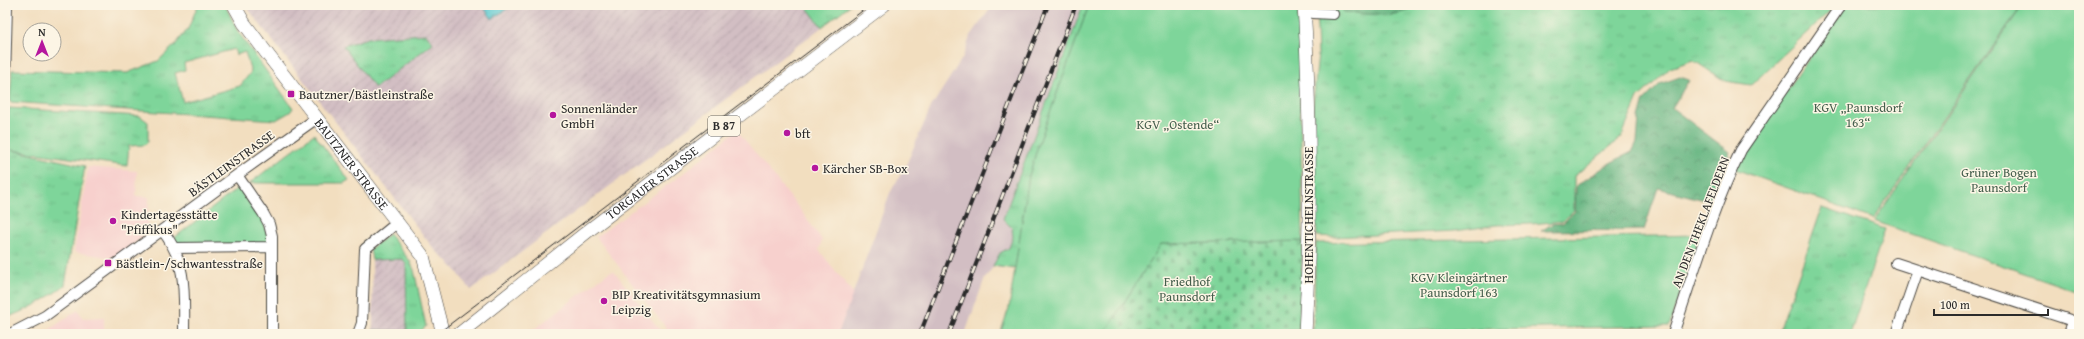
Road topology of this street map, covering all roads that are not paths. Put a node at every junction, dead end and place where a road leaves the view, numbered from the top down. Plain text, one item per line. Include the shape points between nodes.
1 (7, 5) edge
2 (234, 5) edge
3 (884, 5) edge
4 (1841, 5) edge
5 (1310, 8) edge
6 (1333, 14) dead end
7 (5, 60) edge
8 (5, 80) edge
9 (317, 118) junction
10 (237, 174) junction
11 (398, 222) junction
12 (162, 230) junction
13 (271, 247) junction
14 (174, 248) junction
15 (1896, 263) dead end
16 (1918, 270) junction
17 (10, 334) edge
18 (184, 334) edge
19 (272, 334) edge
20 (358, 334) edge
21 (443, 334) edge
22 (459, 334) edge
23 (1305, 334) edge
24 (1673, 334) edge
25 (1896, 334) edge
26 (2069, 334) edge

1 - 7 street
2 - 9 main road, BAUTZNER STRASSE via 244,23
3 - 22 main road, TORGAUER STRASSE / B 87 via 588,231
4 - 24 street, AN DEN THEKLAFELDERN via 1741,150 1707,233
5 - 6 street
5 - 23 main road, HOHENTICHELNSTRASSE via 1313,73 1308,97 1309,249
7 - 8 street
9 - 10 street, BÄSTLEINSTRASSE
9 - 11 main road, BAUTZNER STRASSE
10 - 12 street, BÄSTLEINSTRASSE
10 - 13 street via 269,224
11 - 20 street via 364,249 362,323
11 - 21 main road, BAUTZNER STRASSE via 426,262
12 - 14 street
12 - 17 street, BÄSTLEINSTRASSE via 45,316
13 - 14 street
13 - 19 street
14 - 18 street via 184,278
15 - 16 street
16 - 25 street
16 - 26 street via 2073,321

